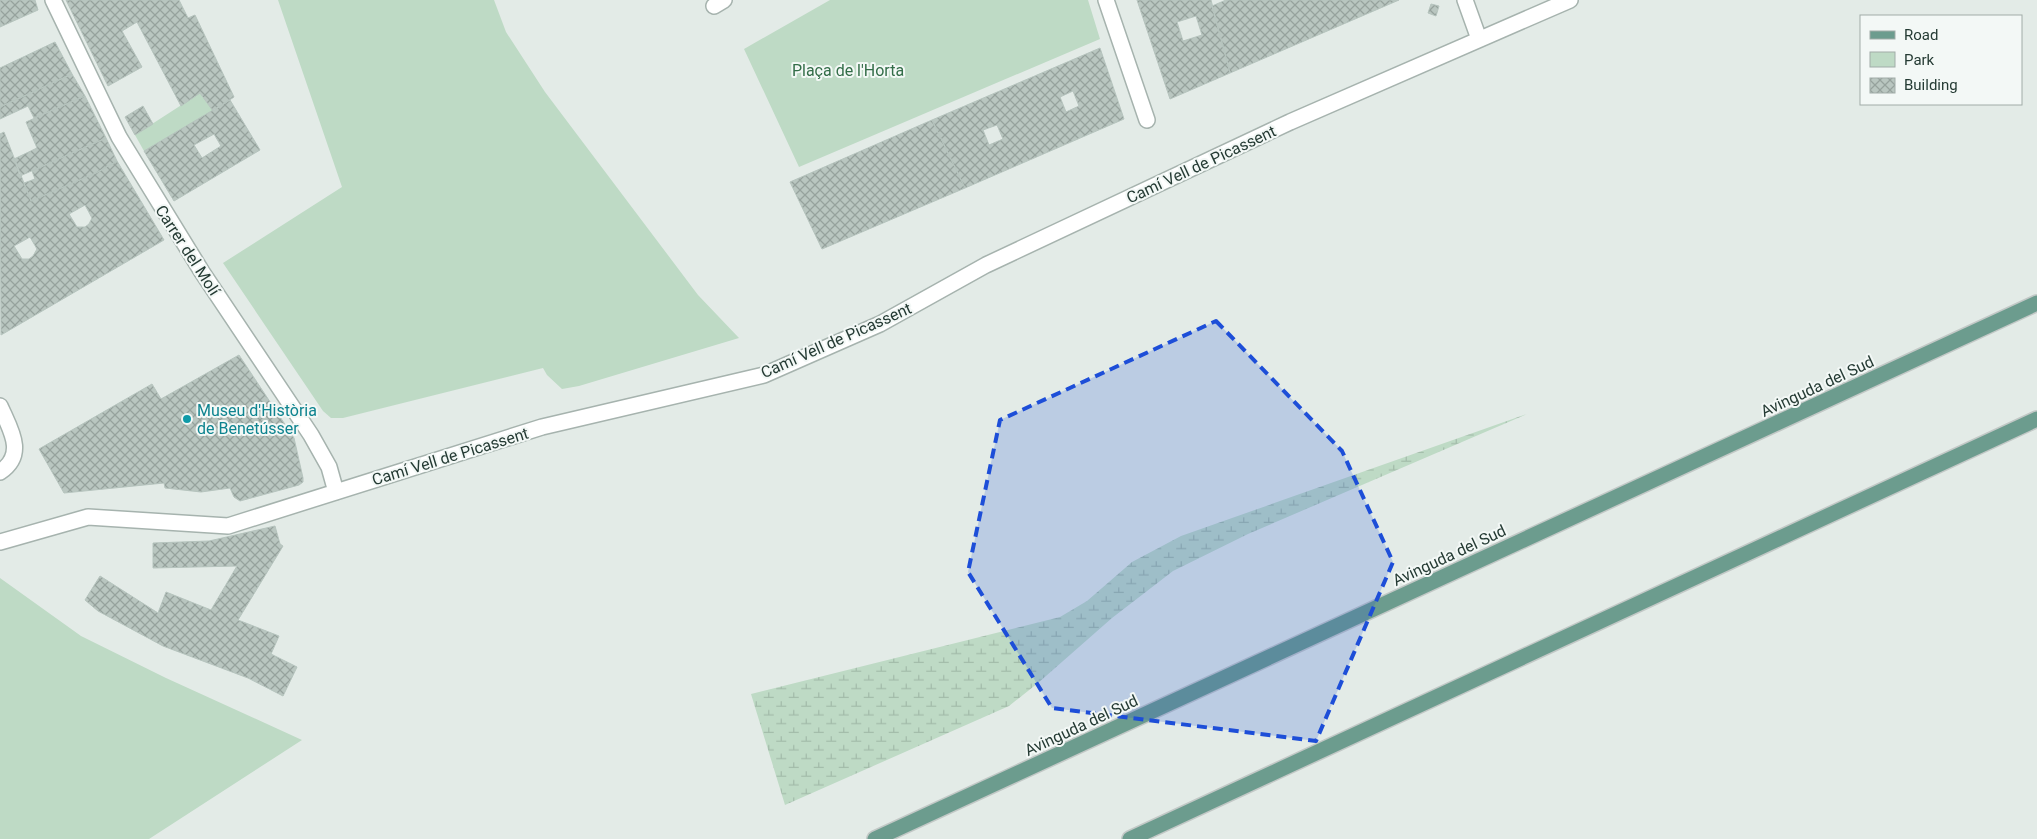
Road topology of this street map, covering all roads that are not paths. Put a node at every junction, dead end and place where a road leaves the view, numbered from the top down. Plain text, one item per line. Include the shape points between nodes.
1 (52, 0) edge
2 (1106, 0) edge
3 (1465, 0) edge
4 (1570, 0) edge
5 (1479, 39) junction
6 (1146, 120) dead end
7 (2037, 303) edge
8 (0, 406) edge
9 (2037, 419) edge
10 (0, 472) edge
11 (336, 492) junction
12 (0, 542) edge
13 (875, 839) edge
14 (1130, 839) edge

1 - 11 street, Carrer del Molí via 119,137 202,272 311,435 329,467
2 - 6 street
3 - 5 street
4 - 5 street, Camí Vell de Picassent
5 - 11 street, Camí Vell de Picassent via 1290,122 986,265 880,324 764,375 542,427
7 - 13 main road, Avinguda del Sud
8 - 10 street via 16,451 9,466
9 - 14 main road
11 - 12 street, Camí Vell de Picassent via 228,526 88,517

